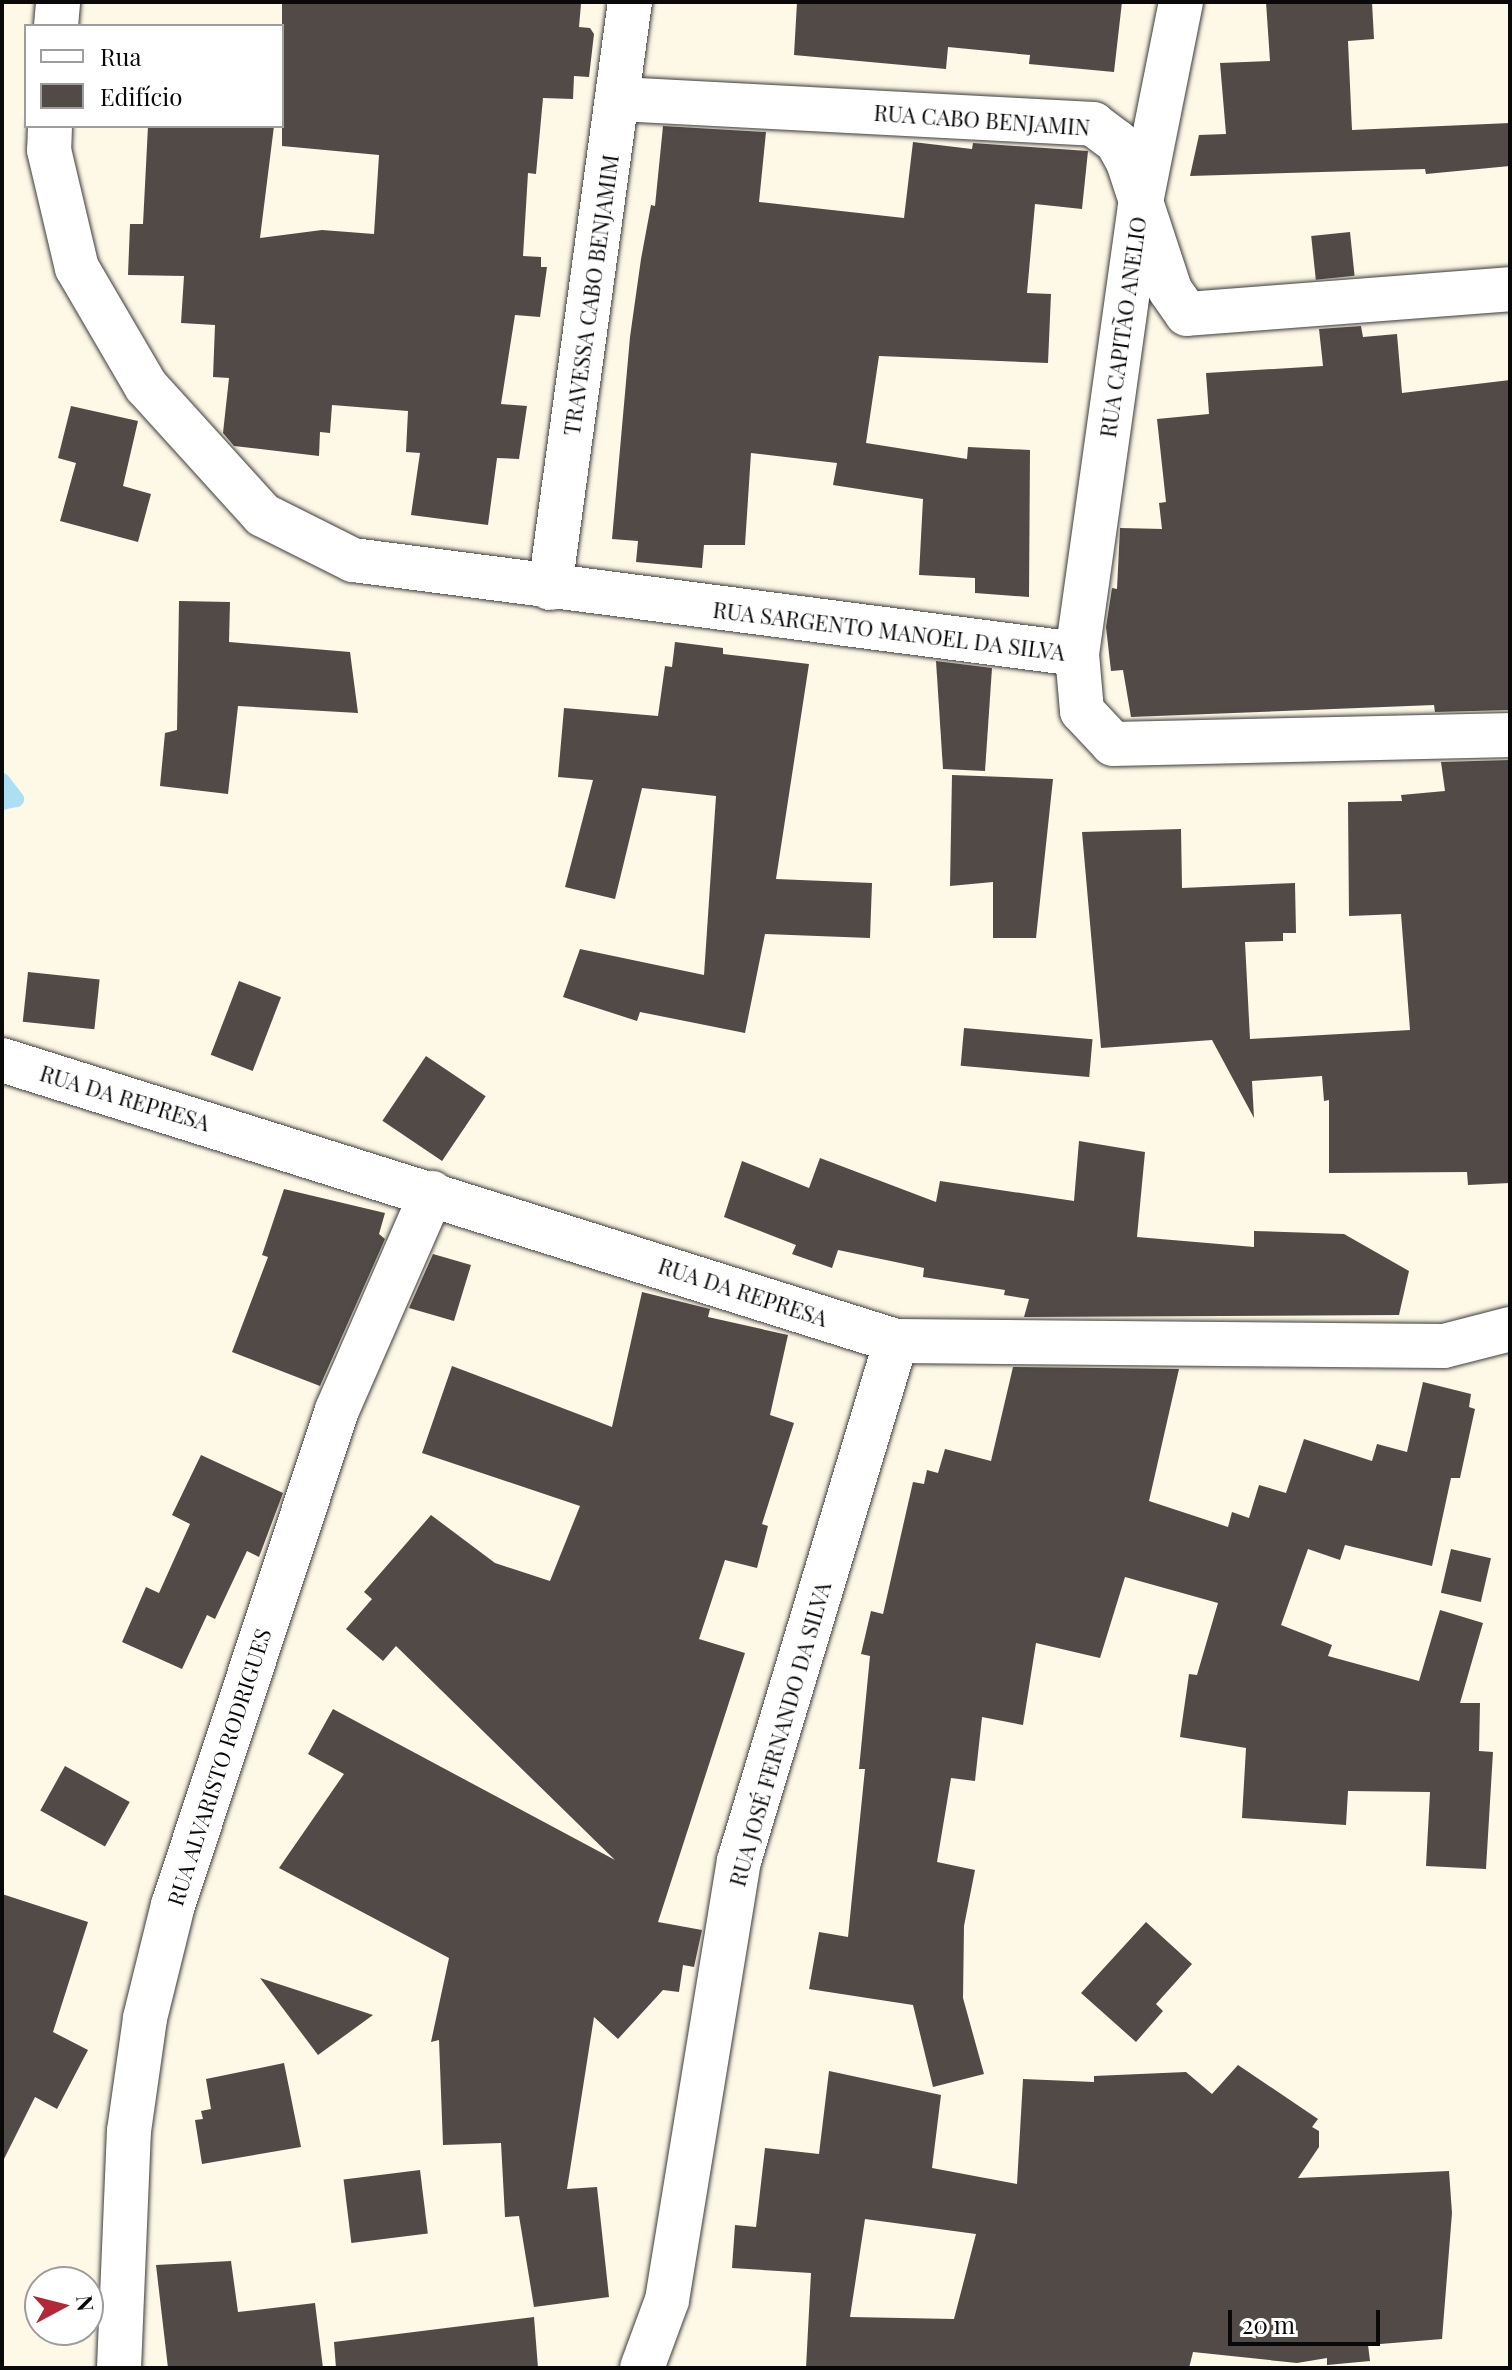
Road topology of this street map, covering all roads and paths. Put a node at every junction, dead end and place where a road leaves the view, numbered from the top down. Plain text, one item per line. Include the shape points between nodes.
1 (58, 2) edge
2 (630, 2) edge
3 (1181, 2) edge
4 (56, 24) edge
5 (619, 99) junction
6 (50, 128) edge
7 (1140, 207) junction
8 (1510, 289) edge
9 (550, 588) junction
10 (1077, 654) junction
11 (1510, 735) edge
12 (2, 1060) edge
13 (432, 1193) junction
14 (1510, 1329) edge
15 (896, 1341) junction
16 (119, 2368) edge
17 (642, 2368) edge

1 - 4 street
2 - 5 street, TRAVESSA CABO BENJAMIM
3 - 7 street, RUA CAPITÃO ANELIO
5 - 7 street, RUA CABO BENJAMIN via 1093,124 1117,142
5 - 9 street, TRAVESSA CABO BENJAMIM
6 - 9 street, RUA SARGENTO MANOEL DA SILVA via 49,150 77,268 146,386 263,515 353,560
7 - 8 street, RUA CABO BENJAMIN via 1170,290 1187,314
7 - 10 street, RUA CAPITÃO ANELIO
9 - 10 street, RUA SARGENTO MANOEL DA SILVA
10 - 11 street, RUA SARGENTO MANOEL DA SILVA via 1082,711 1113,744
12 - 13 street, RUA DA REPRESA
13 - 15 street, RUA DA REPRESA
13 - 16 street, RUA ALVARISTO RODRIGUES via 337,1410 173,1905 145,2018 129,2131
14 - 15 street, RUA DA REPRESA via 1444,1346
15 - 17 street, RUA JOSÉ FERNANDO DA SILVA via 739,1861 667,2300

